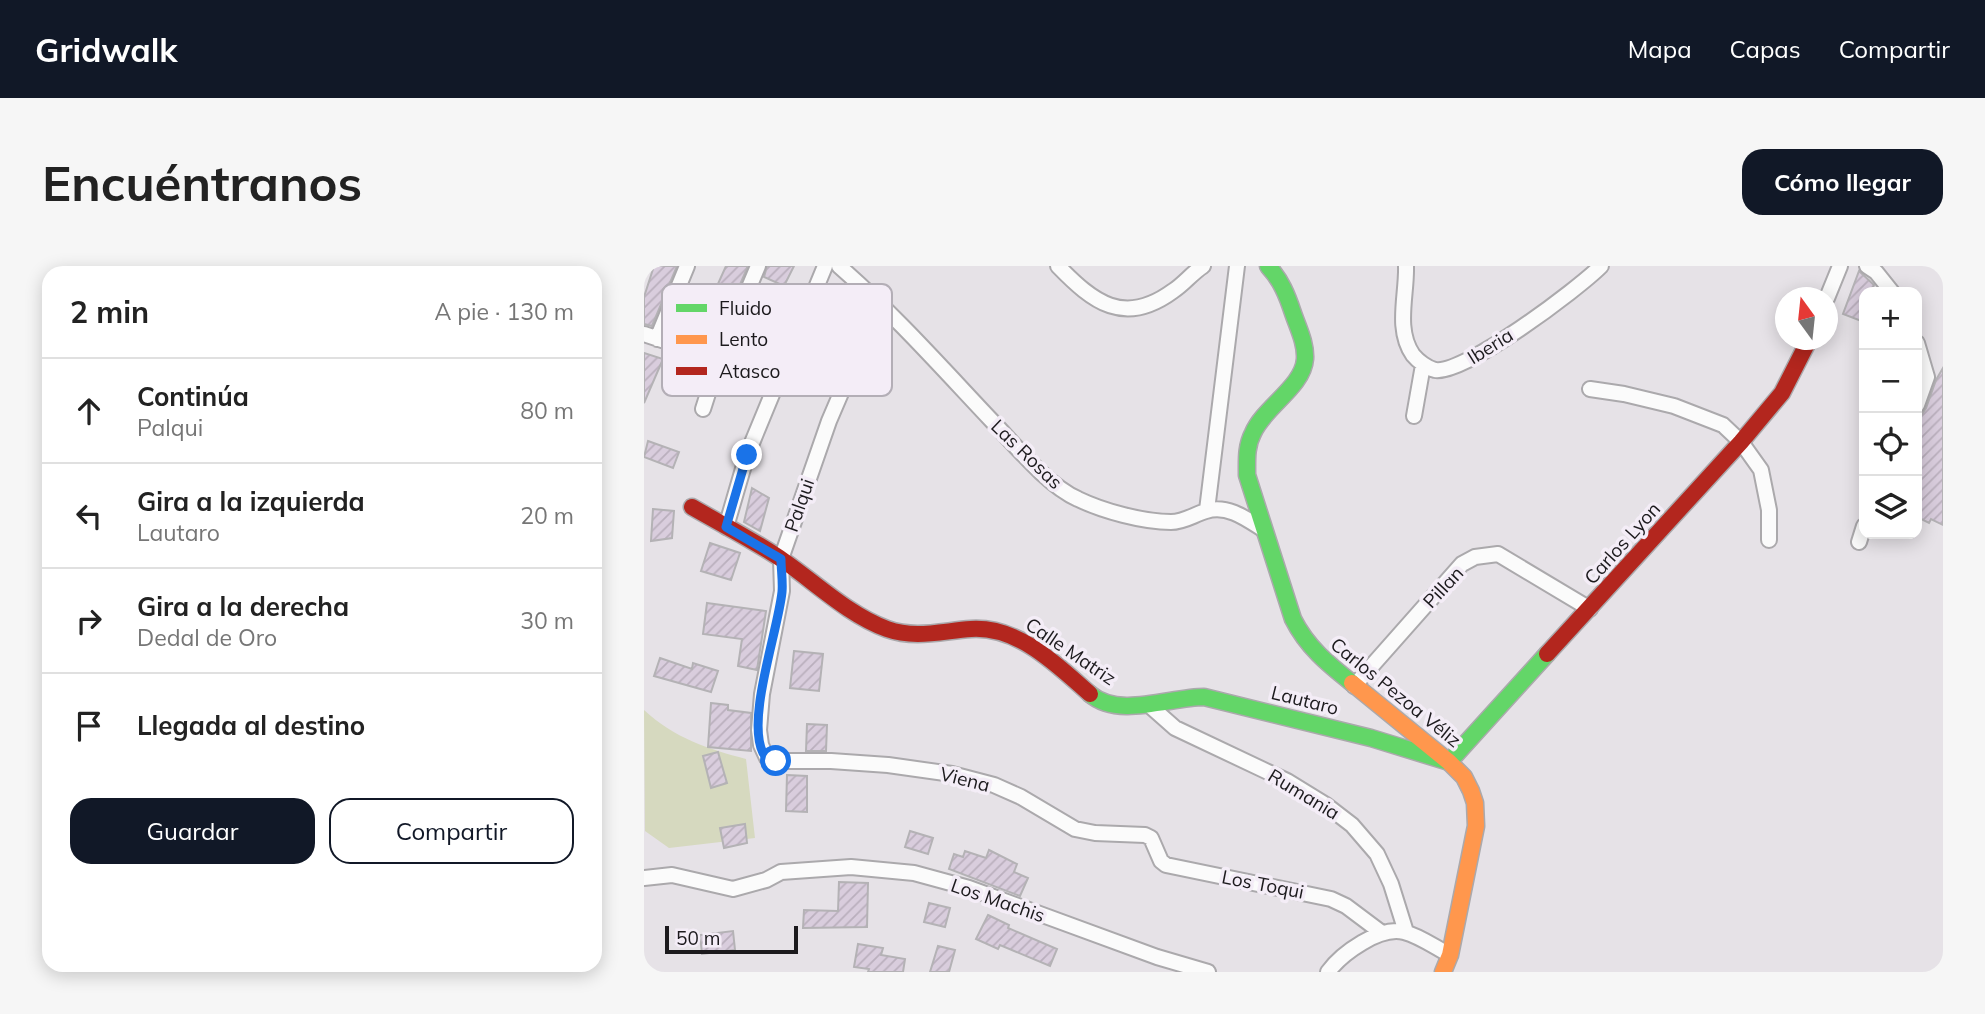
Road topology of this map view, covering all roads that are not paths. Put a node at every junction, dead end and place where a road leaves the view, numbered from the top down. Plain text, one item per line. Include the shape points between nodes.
1 (687, 266) edge
2 (758, 266) edge
3 (825, 266) edge
4 (839, 266) edge
5 (1058, 266) edge
6 (1203, 266) edge
7 (1237, 266) edge
8 (1268, 266) edge
9 (1406, 266) edge
10 (1601, 266) edge
11 (1840, 266) edge
12 (1867, 266) edge
13 (678, 284) edge
14 (750, 284) edge
15 (818, 284) edge
16 (860, 284) edge
17 (1831, 287) edge
18 (1888, 287) edge
19 (662, 315) edge
20 (892, 315) edge
21 (651, 337) edge
22 (1804, 350) edge
23 (1922, 360) edge
24 (1423, 365) junction
25 (1590, 389) dead end
26 (1922, 391) edge
27 (708, 396) edge
28 (771, 396) edge
29 (840, 396) edge
30 (704, 409) dead end
31 (1414, 416) dead end
32 (1741, 442) junction
33 (692, 507) dead end
34 (1207, 510) junction
35 (726, 527) junction
36 (1264, 530) junction
37 (1860, 539) edge
38 (1769, 540) dead end
39 (1859, 542) dead end
40 (781, 559) junction
41 (1590, 610) junction
42 (1354, 686) junction
43 (1149, 705) junction
44 (767, 758) joint
45 (1449, 762) junction
46 (1151, 838) joint
47 (644, 878) edge
48 (1406, 932) junction
49 (1382, 933) junction
50 (1450, 955) junction
51 (1208, 972) edge
52 (1328, 972) edge
53 (1443, 972) edge

1 - 13 street
2 - 14 street
3 - 15 street
4 - 16 street, Las Rosas
5 - 6 street via 1099,302 1129,308 1172,293
7 - 34 street
8 - 36 street, Carlos Pezoa Véliz via 1283,285 1305,353 1299,376 1258,421 1245,456
9 - 24 street via 1403,332
10 - 24 street, Iberia via 1543,312 1470,360 1436,370
11 - 17 street
12 - 18 street
19 - 21 street
20 - 34 street, Las Rosas via 1027,457 1075,498 1103,509 1172,522
22 - 32 street, Carlos Lyon via 1782,393
23 - 26 street via 1927,377
24 - 31 street
25 - 32 street via 1674,407 1723,425
27 - 30 street
28 - 35 street via 747,455
29 - 40 street, Palqui
32 - 38 street via 1761,470
32 - 41 street, Carlos Lyon
33 - 35 street
34 - 36 street via 1234,513
35 - 40 street
36 - 42 street, Carlos Pezoa Véliz via 1301,635
37 - 39 street
40 - 43 street, Calle Matriz via 865,619 885,628 922,635 994,630 1032,646 1097,700
40 - 44 street, Palqui via 782,591 758,730
41 - 42 street, Pillan via 1497,554 1475,557 1462,564
41 - 45 street, Carlos Lyon
42 - 45 street, Carlos Pezoa Véliz
43 - 45 street, Lautaro via 1183,696 1204,697
43 - 48 street, Rumania via 1175,728 1287,781 1352,825 1377,854
44 - 46 street, Viena via 952,774 1021,797 1075,829
45 - 50 street, Carlos Pezoa Véliz via 1471,791 1476,826
46 - 49 street, Los Toqui via 1166,865 1331,899
47 - 51 street, Los Machis via 672,875 733,889 781,872 851,867 914,873
48 - 49 street
48 - 50 street
49 - 52 street via 1336,961
50 - 53 street, Carlos Pezoa Véliz

